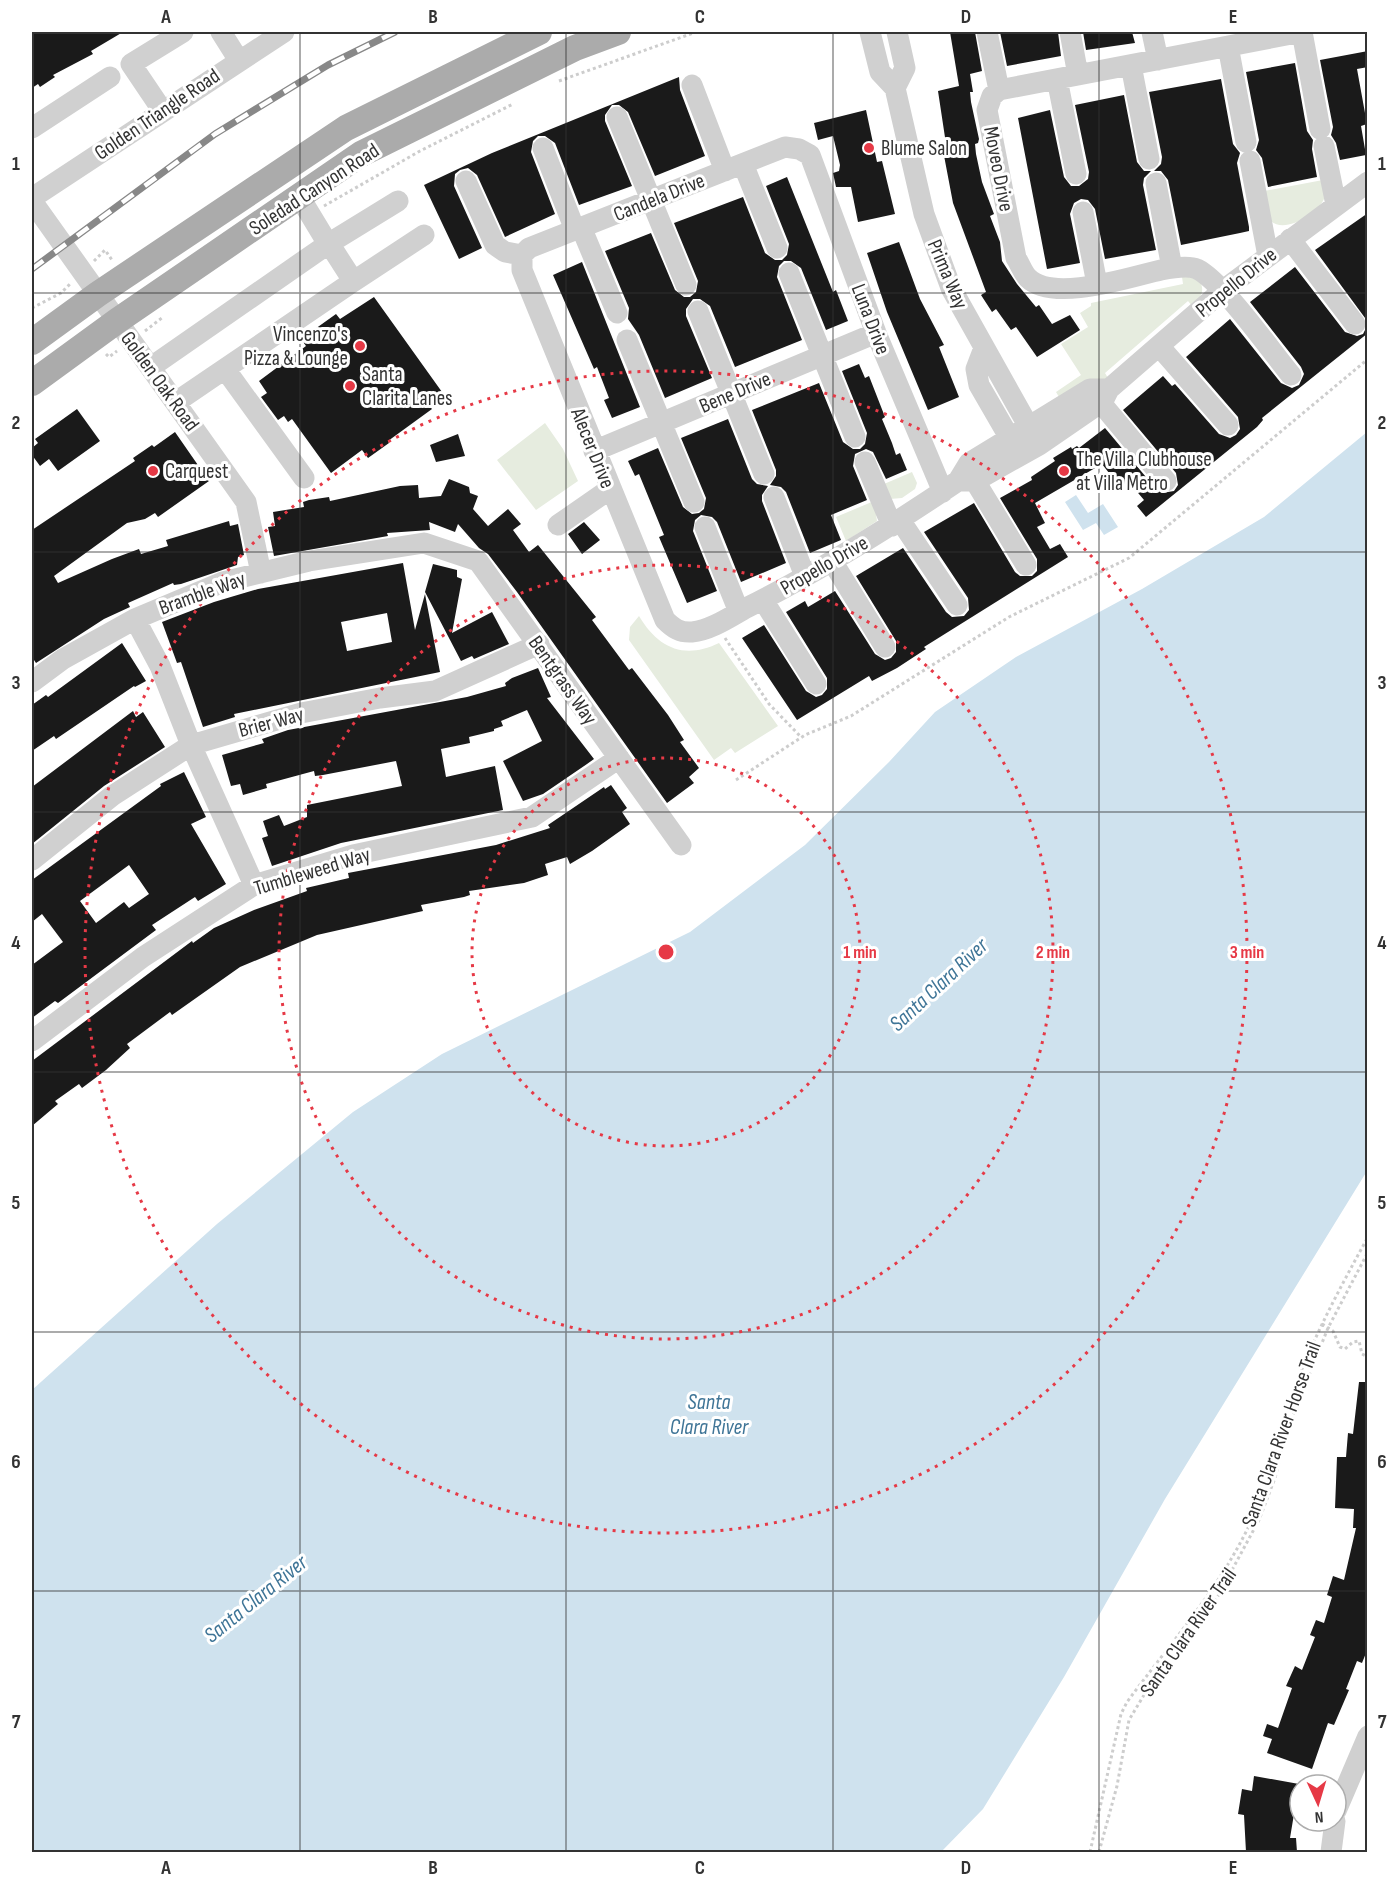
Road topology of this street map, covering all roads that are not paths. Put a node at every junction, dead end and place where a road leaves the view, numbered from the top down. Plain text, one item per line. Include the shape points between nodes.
1 (183, 32) edge
2 (221, 32) edge
3 (284, 32) edge
4 (539, 32) edge
5 (618, 32) edge
6 (870, 32) edge
7 (897, 32) edge
8 (987, 32) edge
9 (1070, 32) edge
10 (1152, 32) edge
11 (1302, 32) edge
12 (1233, 40) edge
13 (238, 59) junction
14 (1158, 60) junction
15 (1131, 65) junction
16 (1078, 75) junction
17 (110, 77) dead end
18 (1057, 79) junction
19 (692, 85) dead end
20 (895, 88) junction
21 (999, 90) junction
22 (162, 110) junction
23 (617, 117) dead end
24 (32, 128) edge
25 (543, 148) dead end
26 (799, 149) joint
27 (1149, 159) dead end
28 (734, 167) junction
29 (1076, 174) dead end
30 (466, 182) dead end
31 (1156, 183) dead end
32 (1365, 190) edge
33 (32, 200) edge
34 (652, 200) junction
35 (398, 201) dead end
36 (305, 205) junction
37 (1336, 205) junction
38 (1083, 212) dead end
39 (578, 229) junction
40 (424, 235) dead end
41 (1290, 239) junction
42 (328, 244) junction
43 (777, 248) dead end
44 (522, 255) junction
45 (1268, 256) junction
46 (1172, 268) junction
47 (789, 273) dead end
48 (1097, 284) junction
49 (348, 285) junction
50 (686, 285) dead end
51 (1222, 291) junction
52 (98, 294) junction
53 (698, 311) dead end
54 (617, 313) dead end
55 (117, 321) junction
56 (1355, 324) dead end
57 (876, 333) junction
58 (627, 340) dead end
59 (32, 342) edge
60 (1159, 346) junction
61 (984, 348) junction
62 (822, 355) junction
63 (151, 367) junction
64 (225, 369) junction
65 (1291, 375) dead end
66 (32, 383) edge
67 (731, 393) junction
68 (1105, 396) junction
69 (176, 402) junction
70 (660, 423) junction
71 (1228, 425) dead end
72 (1027, 427) junction
73 (855, 437) dead end
74 (1009, 438) junction
75 (1039, 445) junction
76 (594, 451) junction
77 (1020, 456) junction
78 (865, 462) dead end
79 (764, 474) dead end
80 (304, 478) dead end
81 (1166, 481) dead end
82 (959, 485) junction
83 (610, 489) junction
84 (774, 498) dead end
85 (694, 502) dead end
86 (896, 523) junction
87 (558, 525) dead end
88 (705, 527) dead end
89 (424, 543) joint
90 (832, 561) junction
91 (1026, 565) dead end
92 (261, 573) junction
93 (805, 576) junction
94 (763, 600) junction
95 (957, 605) dead end
96 (739, 612) junction
97 (135, 619) junction
98 (682, 633) joint
99 (539, 644) junction
100 (885, 647) dead end
101 (32, 682) edge
102 (816, 684) dead end
103 (191, 745) junction
104 (619, 758) junction
105 (681, 845) dead end
106 (32, 860) edge
107 (254, 885) junction
108 (32, 1041) edge
109 (1366, 1744) edge
110 (1348, 1784) edge
111 (1333, 1833) edge
112 (1331, 1852) edge

1 - 22 street via 131,64
2 - 13 street
3 - 13 street, Golden Triangle Road
4 - 52 main road, Soledad Canyon Road via 346,128
5 - 36 main road, Soledad Canyon Road via 575,48 361,154
6 - 20 street, Prima Way via 880,72
7 - 20 street, Prima Way via 904,68
8 - 21 street
9 - 16 street
10 - 14 street
11 - 12 street
11 - 37 street
12 - 14 street
12 - 45 street
13 - 22 street, Golden Triangle Road
14 - 15 street
15 - 16 street
15 - 27 street
16 - 18 street
17 - 24 street
18 - 21 street
18 - 29 street
19 - 28 street
20 - 61 street, Prima Way via 924,214 951,288
21 - 48 street, Moveo Drive via 987,110 1016,258 1029,279 1052,288
22 - 33 street, Golden Triangle Road
23 - 34 street
25 - 39 street
26 - 28 street, Candela Drive via 785,147
26 - 57 street, Luna Drive via 810,155
28 - 34 street, Candela Drive
28 - 43 street
30 - 44 street via 495,245 505,252
31 - 46 street
32 - 37 street, Propello Drive
33 - 52 street, Golden Oak Road
34 - 39 street, Candela Drive
34 - 50 street
35 - 42 street
36 - 42 street
36 - 55 main road, Soledad Canyon Road
37 - 41 street, Propello Drive
38 - 48 street
39 - 44 street, Candela Drive via 529,248
39 - 54 street
40 - 49 street
41 - 45 street, Propello Drive
41 - 56 street
42 - 49 street via 350,276
42 - 63 street
44 - 76 street, Alecer Drive via 522,270
45 - 51 street, Propello Drive
46 - 48 street, Moveo Drive
46 - 51 street, Moveo Drive via 1195,268
47 - 62 street
49 - 64 street
51 - 60 street, Propello Drive
51 - 65 street, Moveo Drive
52 - 55 street, Golden Oak Road
52 - 59 main road, Soledad Canyon Road
53 - 67 street
55 - 63 street, Golden Oak Road
55 - 66 main road, Soledad Canyon Road
57 - 62 street, Bene Drive
57 - 82 street, Luna Drive
58 - 70 street
60 - 68 street, Propello Drive
60 - 71 street
61 - 72 street, Prima Way
61 - 74 street via 976,369 979,385
62 - 67 street, Bene Drive
62 - 73 street
63 - 69 street, Golden Oak Road
64 - 69 street
64 - 80 street
67 - 70 street, Bene Drive
67 - 79 street
68 - 72 street, Propello Drive via 1090,389
68 - 75 street, Propello Drive
68 - 81 street
69 - 92 street, Golden Oak Road via 246,502
70 - 76 street, Bene Drive
70 - 85 street
72 - 74 street, Propello Drive
72 - 75 street, Prima Way
74 - 77 street
74 - 82 street, Propello Drive via 969,464
75 - 77 street, Propello Drive
76 - 83 street, Alecer Drive
77 - 82 street, Propello Drive
78 - 86 street
82 - 86 street, Propello Drive
82 - 91 street, Luna Drive
83 - 87 street
83 - 98 street, Alecer Drive via 665,620
84 - 93 street
86 - 90 street, Propello Drive
86 - 95 street
88 - 96 street
89 - 92 street, Bramble Way via 309,561
89 - 99 street, Bentgrass Way via 478,561
90 - 93 street, Propello Drive
90 - 100 street
92 - 97 street, Bramble Way via 223,582
93 - 94 street, Propello Drive
94 - 96 street, Propello Drive
94 - 102 street
96 - 98 street, Propello Drive via 695,632
97 - 101 street, Bramble Way via 63,659
97 - 103 street via 160,666
99 - 103 street, Brier Way via 435,691 301,713
99 - 104 street, Bentgrass Way
103 - 106 street, Brier Way via 112,796
103 - 107 street
104 - 105 street, Bentgrass Way
104 - 107 street, Tumbleweed Way via 532,817 353,855
107 - 108 street, Tumbleweed Way via 143,957
109 - 110 street
111 - 112 street

